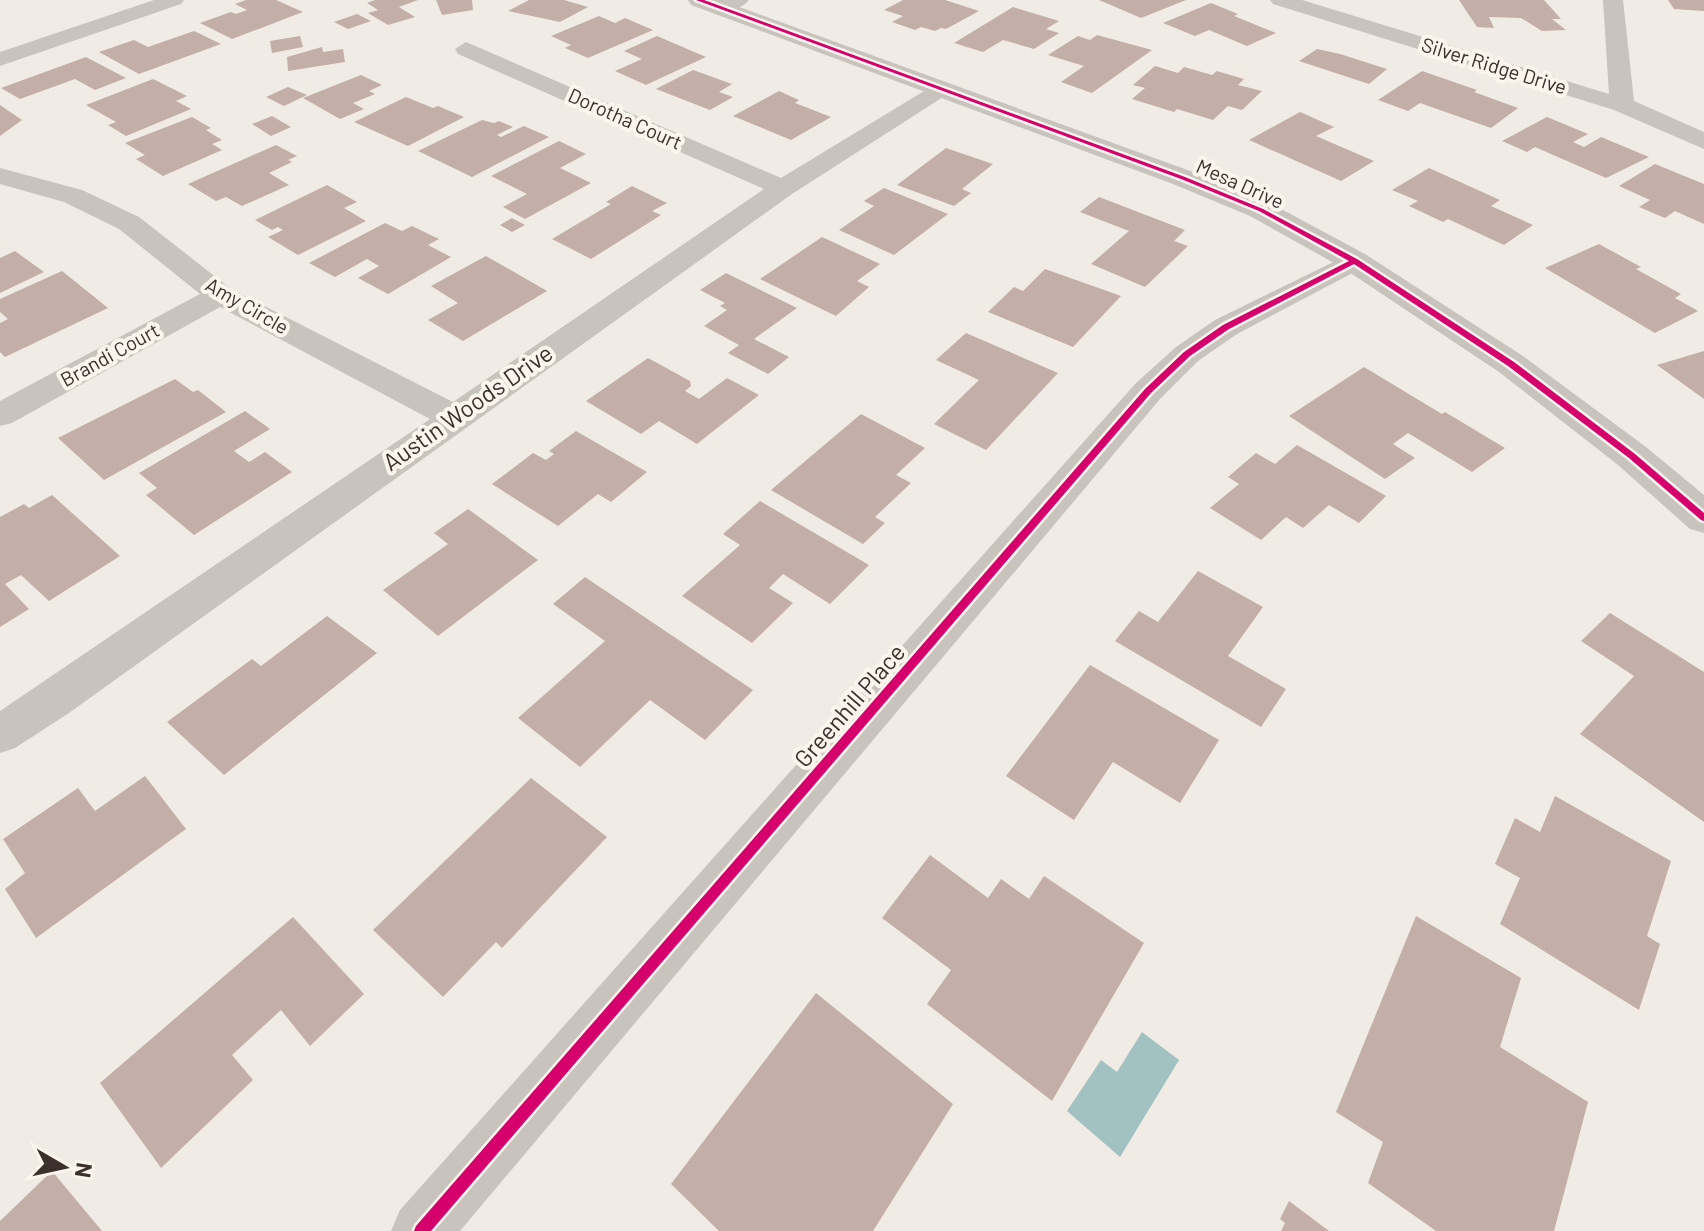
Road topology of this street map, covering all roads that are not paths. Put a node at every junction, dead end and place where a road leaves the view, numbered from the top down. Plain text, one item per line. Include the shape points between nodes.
1 (174, 0) edge
2 (1280, 0) edge
3 (1613, 0) edge
4 (719, 2) edge
5 (466, 49) dead end
6 (0, 59) edge
7 (942, 90) junction
8 (1622, 105) junction
9 (1704, 141) edge
10 (0, 176) edge
11 (783, 188) junction
12 (1354, 261) junction
13 (220, 295) junction
14 (0, 415) edge
15 (454, 417) junction
16 (1704, 518) edge
17 (0, 734) edge
18 (421, 1231) edge

1 - 6 street
2 - 8 street, Silver Ridge Drive
3 - 8 street
4 - 7 street, Mesa Drive
5 - 11 street, Dorotha Court
7 - 11 street, Austin Woods Drive
7 - 12 street, Mesa Drive via 1261,210
8 - 9 street, Silver Ridge Drive
10 - 13 street, Amy Circle via 73,196 129,223
11 - 15 street, Austin Woods Drive
12 - 16 street, Mesa Drive via 1511,364
12 - 18 street, Greenhill Place via 1226,327 1148,391
13 - 14 street, Brandi Court
13 - 15 street, Amy Circle
15 - 17 street, Austin Woods Drive

